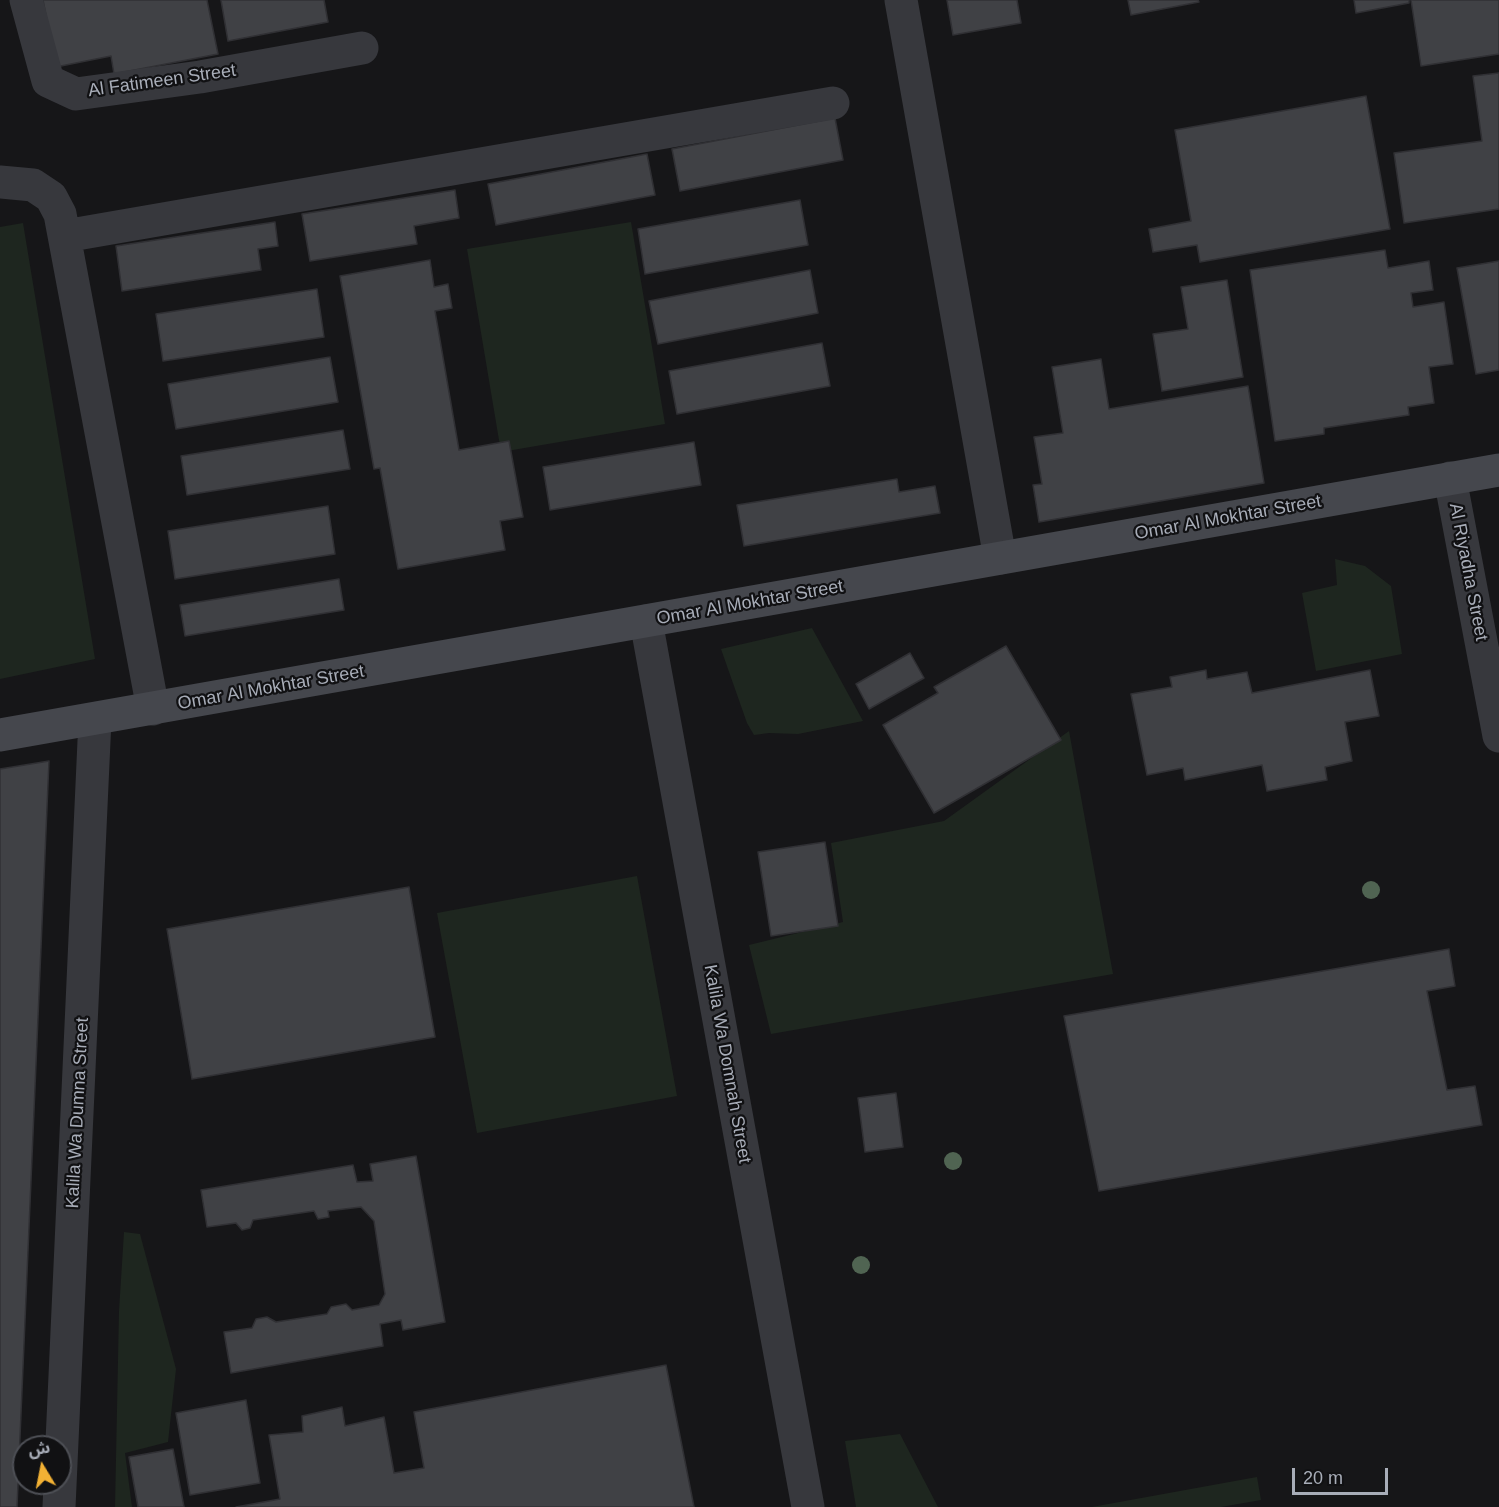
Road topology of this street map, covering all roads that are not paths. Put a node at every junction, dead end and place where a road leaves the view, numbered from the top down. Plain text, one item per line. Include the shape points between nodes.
1 (26, 0) edge
2 (901, 0) edge
3 (362, 48) dead end
4 (833, 103) dead end
5 (0, 182) edge
6 (65, 236) junction
7 (1499, 470) edge
8 (1450, 478) junction
9 (1000, 558) junction
10 (646, 621) junction
11 (153, 709) junction
12 (95, 719) junction
13 (0, 735) edge
14 (1499, 736) edge
15 (59, 1507) edge
16 (808, 1507) edge

1 - 3 street, Al Fatimeen Street via 48,81 76,94
2 - 9 street
4 - 6 street
5 - 6 street via 33,185 51,197
6 - 11 street
7 - 8 street, Omar Al Mokhtar Street
8 - 9 street, Omar Al Mokhtar Street
8 - 14 street, Al Riyadha Street
9 - 10 street, Omar Al Mokhtar Street
10 - 11 street, Omar Al Mokhtar Street
10 - 16 street, Kalila Wa Domnah Street
11 - 12 street, Omar Al Mokhtar Street
12 - 13 street, Omar Al Mokhtar Street
12 - 15 street, Kalila Wa Dumna Street

